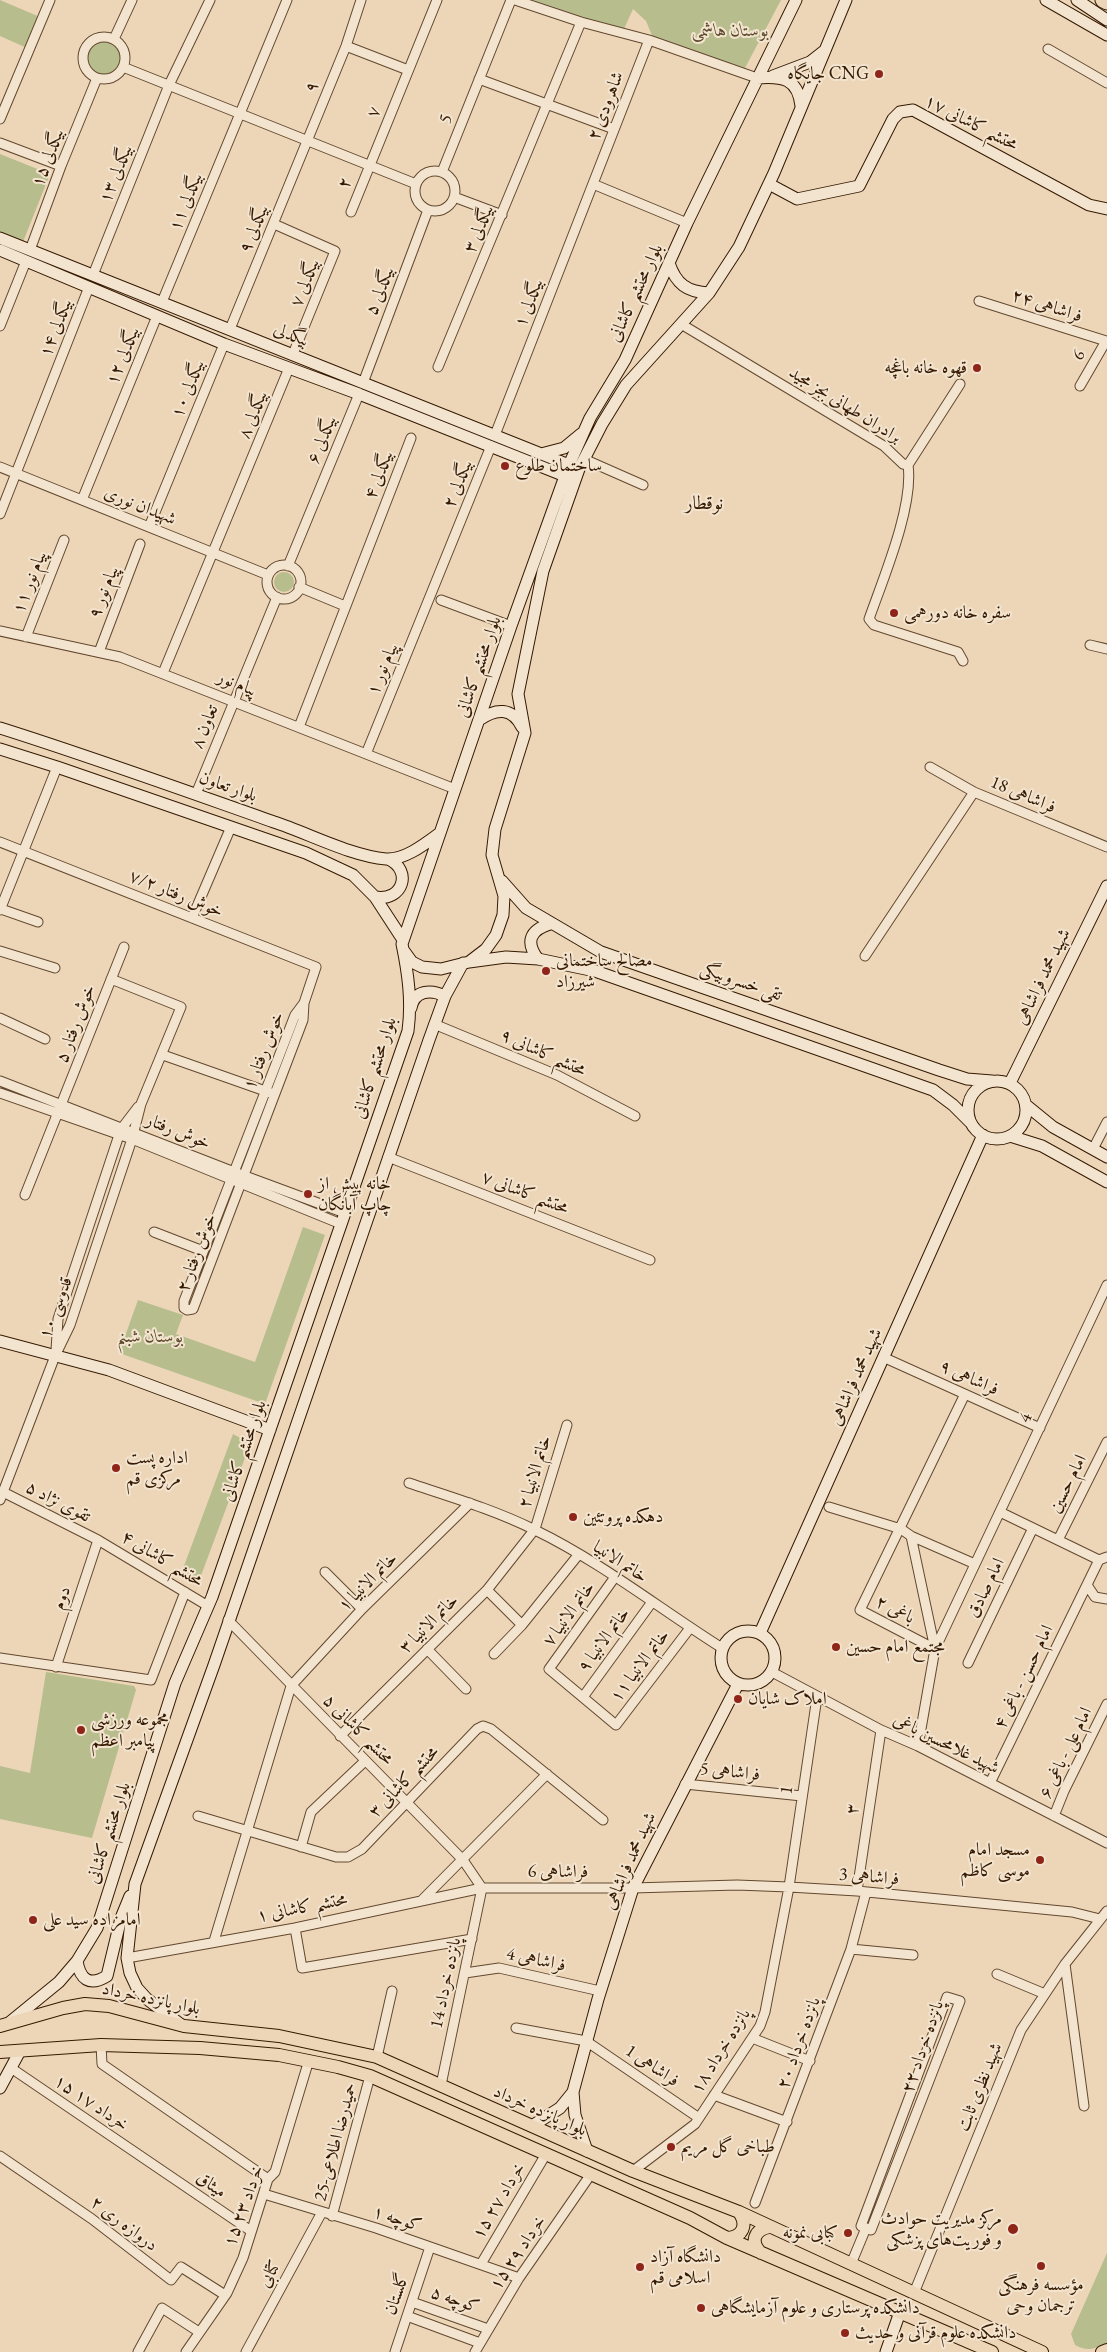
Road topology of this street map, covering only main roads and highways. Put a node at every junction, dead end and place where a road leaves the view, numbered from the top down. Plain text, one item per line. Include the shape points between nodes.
1 (796, 0) edge
2 (846, 0) edge
3 (1046, 0) edge
4 (1077, 0) edge
5 (1103, 0) edge
6 (1107, 2) edge
7 (1107, 20) edge
8 (1107, 35) edge
9 (825, 50) junction
10 (772, 76) junction
11 (757, 78) junction
12 (802, 108) junction
13 (769, 184) junction
14 (1107, 209) edge
15 (0, 238) edge
16 (0, 250) edge
17 (28, 255) junction
18 (669, 264) junction
19 (94, 275) junction
20 (89, 287) junction
21 (709, 293) junction
22 (162, 302) junction
23 (157, 316) junction
24 (230, 329) junction
25 (224, 344) junction
26 (361, 388) junction
27 (585, 429) junction
28 (541, 454) junction
29 (567, 471) junction
30 (512, 622) junction
31 (534, 624) junction
32 (479, 720) junction
33 (0, 728) edge
34 (525, 733) junction
35 (0, 749) edge
36 (440, 834) junction
37 (388, 859) junction
38 (498, 877) junction
39 (1107, 886) edge
40 (375, 896) junction
41 (550, 924) junction
42 (402, 942) junction
43 (538, 959) junction
44 (466, 962) junction
45 (445, 996) junction
46 (410, 1012) junction
47 (992, 1081) junction
48 (1010, 1084) junction
49 (1026, 1105) junction
50 (970, 1122) junction
51 (983, 1135) junction
52 (1010, 1136) junction
53 (1107, 1157) edge
54 (1107, 1182) edge
55 (0, 1341) edge
56 (270, 1430) junction
57 (760, 1633) junction
58 (738, 1684) junction
59 (135, 1884) junction
60 (77, 1961) junction
61 (4, 2025) edge
62 (184, 2026) junction
63 (20, 2051) junction
64 (0, 2052) edge
65 (0, 2088) edge
66 (573, 2092) junction
67 (532, 2126) junction
68 (587, 2150) junction
69 (738, 2212) junction
70 (769, 2227) junction
71 (727, 2238) junction
72 (761, 2252) junction
73 (900, 2312) junction
74 (1107, 2350) edge
75 (886, 2352) edge
76 (992, 2352) edge
77 (1042, 2352) edge
78 (1102, 2352) edge

1 - 11 main road, بلوار محتشم کاشانی
2 - 9 main road
3 - 8 main road
4 - 7 main road
5 - 6 highway
9 - 10 main road via 810,62
9 - 12 main road
10 - 11 main road
10 - 12 main road via 796,87
11 - 18 main road, بلوار محتشم کاشانی
12 - 13 main road
13 - 14 main road, محتشم کاشانی ۱۷ via 797,199 860,186 893,119 900,112 913,110 1089,205
13 - 21 main road via 739,248
15 - 17 main road, بیگدلی
16 - 17 main road, بیگدلی
17 - 19 main road, بیگدلی
17 - 20 main road, بیگدلی
18 - 21 main road via 683,287
18 - 27 main road, بلوار محتشم کاشانی via 624,360
19 - 20 main road
19 - 22 main road, بیگدلی
20 - 23 main road, بیگدلی
21 - 31 main road via 626,385 602,424 584,459 543,570
22 - 23 main road
22 - 24 main road, بیگدلی
23 - 25 main road, بیگدلی
24 - 25 main road
24 - 26 main road, بیگدلی via 293,354
25 - 26 main road, بیگدلی via 289,368
26 - 28 main road, بیگدلی
26 - 29 main road, بیگدلی via 491,446
27 - 28 main road via 564,448
27 - 29 main road, بلوار محتشم کاشانی
28 - 29 main road, بیگدلی
29 - 30 main road, بلوار محتشم کاشانی
30 - 31 main road via 526,612
30 - 32 main road, بلوار محتشم کاشانی
31 - 34 main road via 518,694
32 - 34 main road via 502,710 518,720
32 - 36 main road, بلوار محتشم کاشانی
33 - 37 main road, بلوار تعاون via 196,794 359,854
34 - 38 main road via 495,829 492,855
35 - 40 main road via 306,853 352,875
36 - 37 main road, بلوار تعاون via 411,853
36 - 42 main road, بلوار محتشم کاشانی
37 - 40 main road via 398,866 402,884 394,894 382,898
38 - 41 main road, تقی خسروبیگی via 526,908
38 - 44 main road via 504,896 503,915 496,935 486,949
39 - 48 main road, شهید محمد فراشاهی
40 - 42 main road
41 - 43 main road via 538,928 531,937 531,949
41 - 47 main road, تقی خسروبیگی via 610,955 967,1080
42 - 44 main road via 406,955 422,967 441,969
42 - 46 main road, بلوار محتشم کاشانی via 408,970
43 - 44 main road via 506,957
43 - 50 main road via 595,971 933,1090
44 - 45 main road
45 - 46 main road via 436,991 418,995
45 - 59 main road
46 - 56 main road, بلوار محتشم کاشانی via 408,1031
47 - 48 main road
47 - 50 main road via 976,1089 971,1096
48 - 49 main road via 1023,1096
49 - 52 main road via 1023,1123
49 - 53 main road via 1053,1127
50 - 51 main road
51 - 52 main road via 992,1138
51 - 57 main road, شهید محمد فراشاهی
52 - 54 main road via 1042,1146
55 - 56 main road via 109,1370
56 - 60 main road, بلوار محتشم کاشانی via 208,1606 175,1683 97,1928
57 - 58 main road via 774,1650 776,1661 772,1672 757,1684
57 - 58 main road via 738,1632 722,1648 722,1669
58 - 66 main road, شهید محمد فراشاهی via 633,1888 600,1991
59 - 60 main road via 121,1918 107,1976 99,1981 86,1979 79,1973
59 - 62 main road via 127,1958 130,1973 147,1999
60 - 61 main road, بلوار محتشم کاشانی via 59,1982
61 - 62 main road, بلوار پانزده خرداد via 85,2004 110,2006
62 - 67 main road, بلوار پانزده خرداد via 279,2036 377,2057
63 - 64 main road, بلوار پانزده خرداد
63 - 65 main road
63 - 71 main road, بلوار پانزده خرداد via 101,2045 200,2048 278,2054 370,2076 690,2218
66 - 67 main road via 560,2108
66 - 68 main road via 575,2115
67 - 68 main road, بلوار پانزده خرداد
68 - 69 main road, بلوار پانزده خرداد
69 - 70 main road, بلوار پانزده خرداد
69 - 71 main road via 744,2226 741,2233
70 - 72 main road via 756,2233 754,2240
70 - 77 main road, بلوار پانزده خرداد
71 - 72 main road, بلوار پانزده خرداد
72 - 73 main road, بلوار پانزده خرداد
73 - 75 main road
73 - 76 main road, بلوار پانزده خرداد
74 - 78 main road

